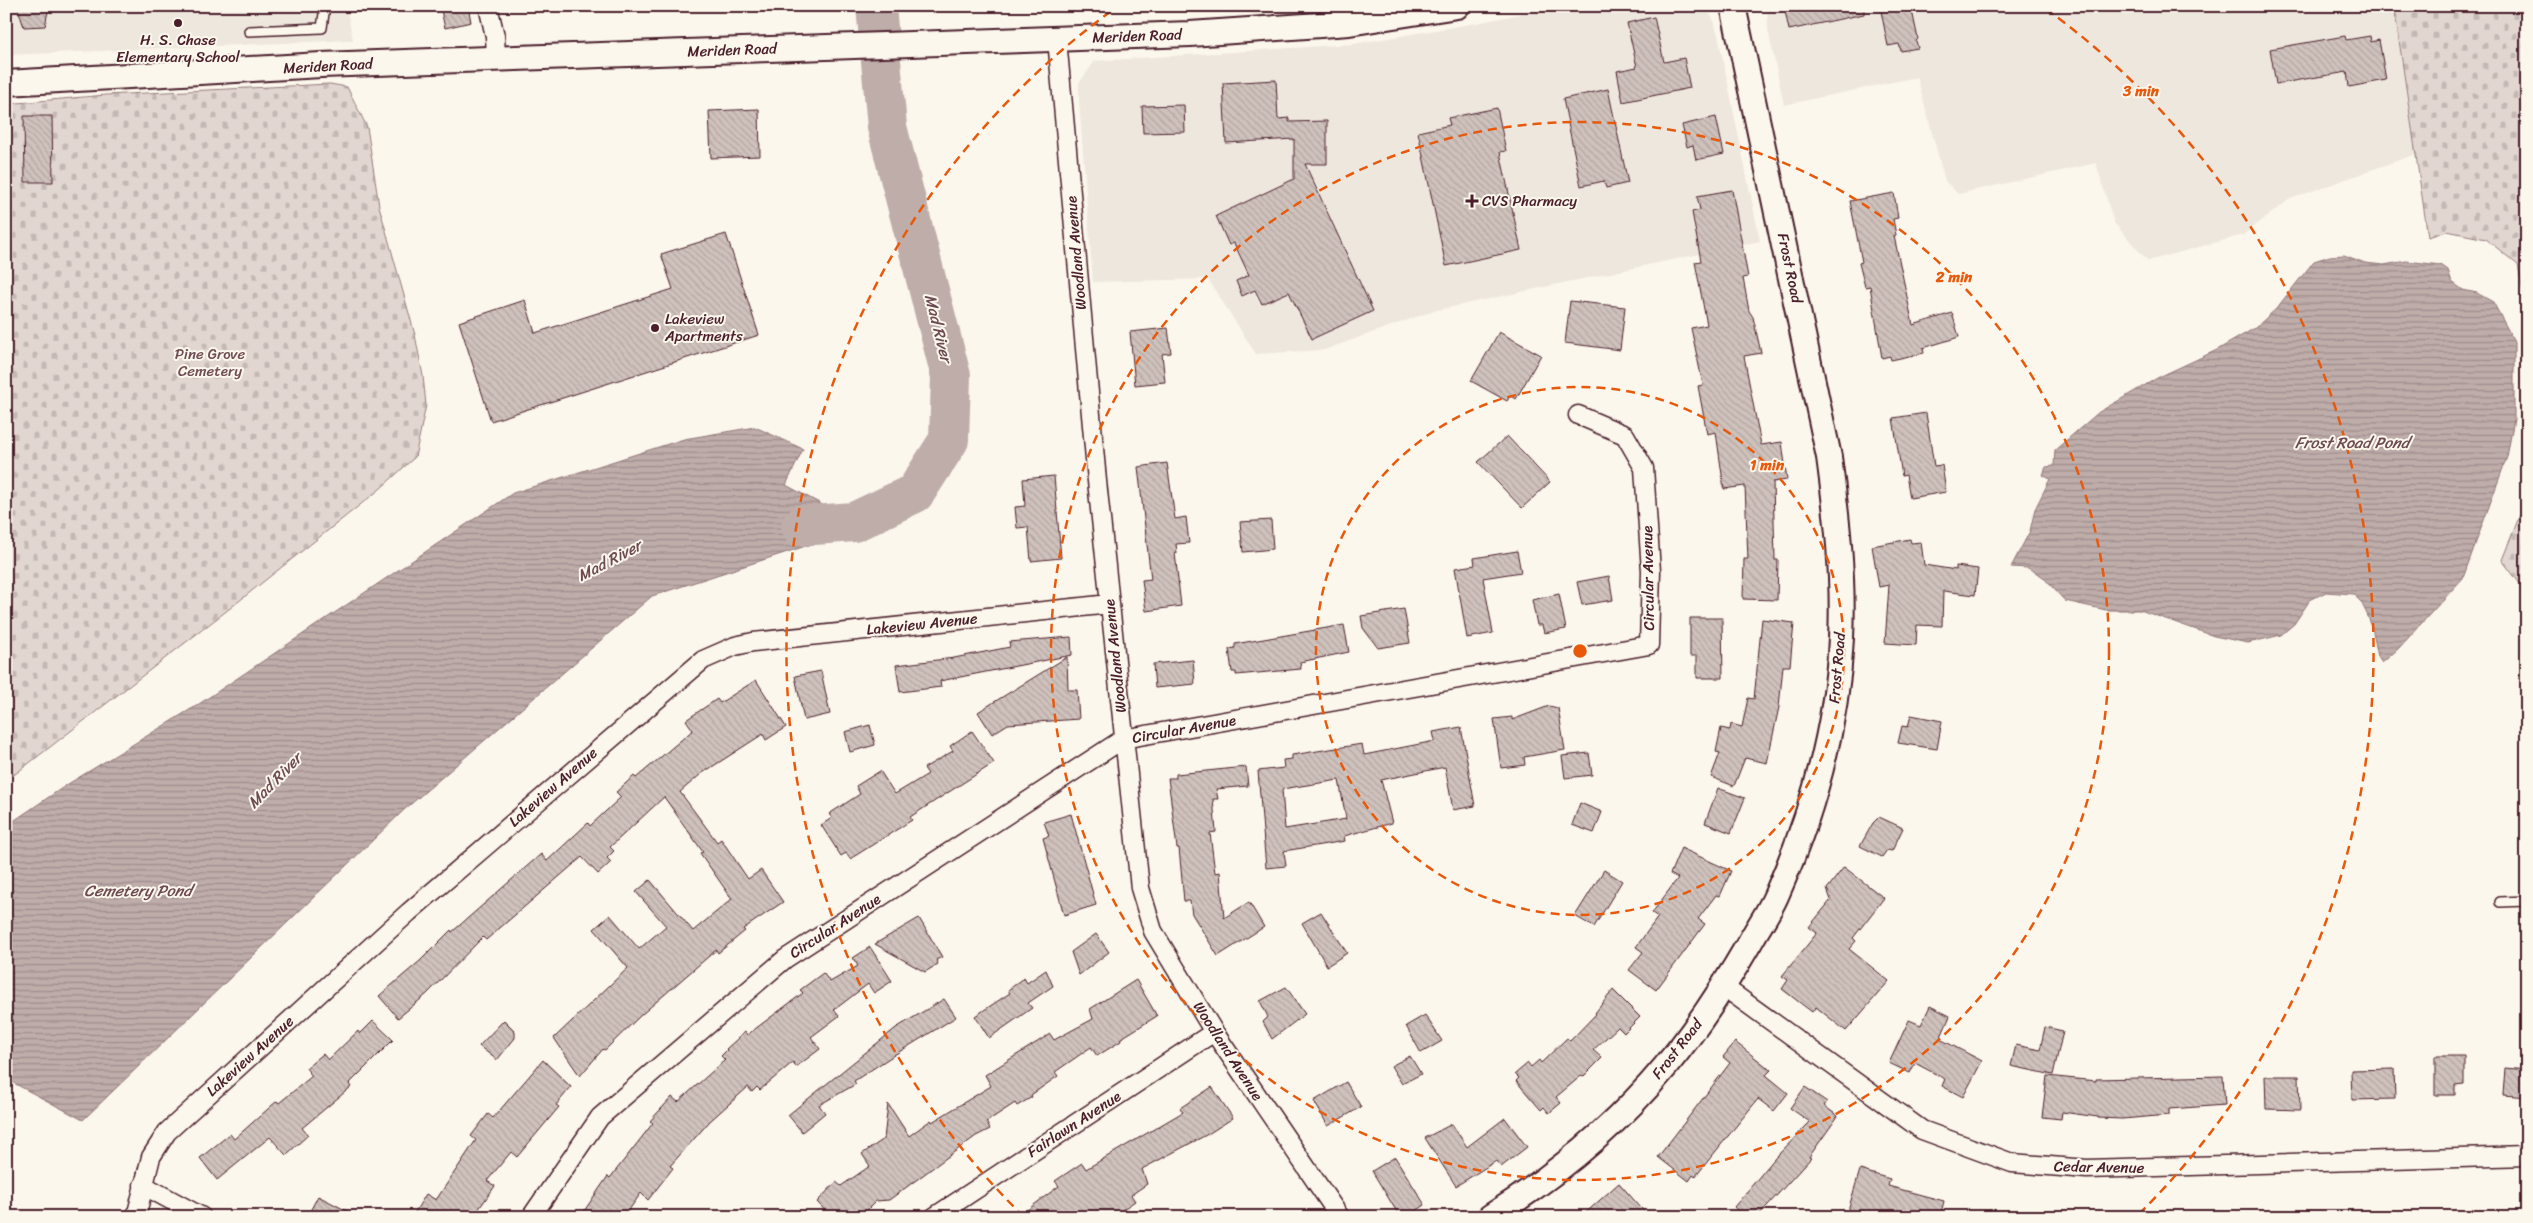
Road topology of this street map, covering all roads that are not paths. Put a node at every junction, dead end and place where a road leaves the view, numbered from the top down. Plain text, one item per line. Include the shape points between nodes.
1 (325, 6) edge
2 (488, 6) edge
3 (1457, 6) edge
4 (1733, 6) edge
5 (1347, 15) edge
6 (249, 31) dead end
7 (1056, 39) junction
8 (496, 58) junction
9 (6, 83) edge
10 (1578, 414) dead end
11 (1110, 604) junction
12 (1123, 740) junction
13 (2527, 901) edge
14 (2500, 902) dead end
15 (1724, 986) junction
16 (1214, 1032) junction
17 (2527, 1156) edge
18 (143, 1185) junction
19 (136, 1217) edge
20 (202, 1217) edge
21 (531, 1217) edge
22 (934, 1217) edge
23 (1340, 1217) edge
24 (1490, 1217) edge

1 - 6 lane via 322,28
2 - 8 street
3 - 5 main road, Meriden Road
4 - 15 main road, Frost Road via 1829,457 1838,523 1842,603 1832,722 1804,825 1776,897
5 - 7 main road, Meriden Road via 1200,33
7 - 8 main road, Meriden Road
7 - 11 street, Woodland Avenue
8 - 9 main road, Meriden Road
10 - 12 street, Circular Avenue via 1625,436 1644,468 1651,571 1649,646
11 - 12 street, Woodland Avenue
11 - 18 street, Lakeview Avenue via 754,642 728,648 703,660 409,912 167,1132 151,1157
12 - 16 street, Woodland Avenue via 1140,888 1153,931
12 - 21 street, Circular Avenue via 785,959 600,1117
13 - 14 lane
15 - 17 street, Cedar Avenue via 1922,1130 2012,1164 2087,1169
15 - 24 main road, Frost Road via 1666,1066 1629,1106 1530,1192
16 - 22 street, Fairlawn Avenue
16 - 23 street, Woodland Avenue
18 - 19 street, Lakeview Avenue
18 - 20 street

